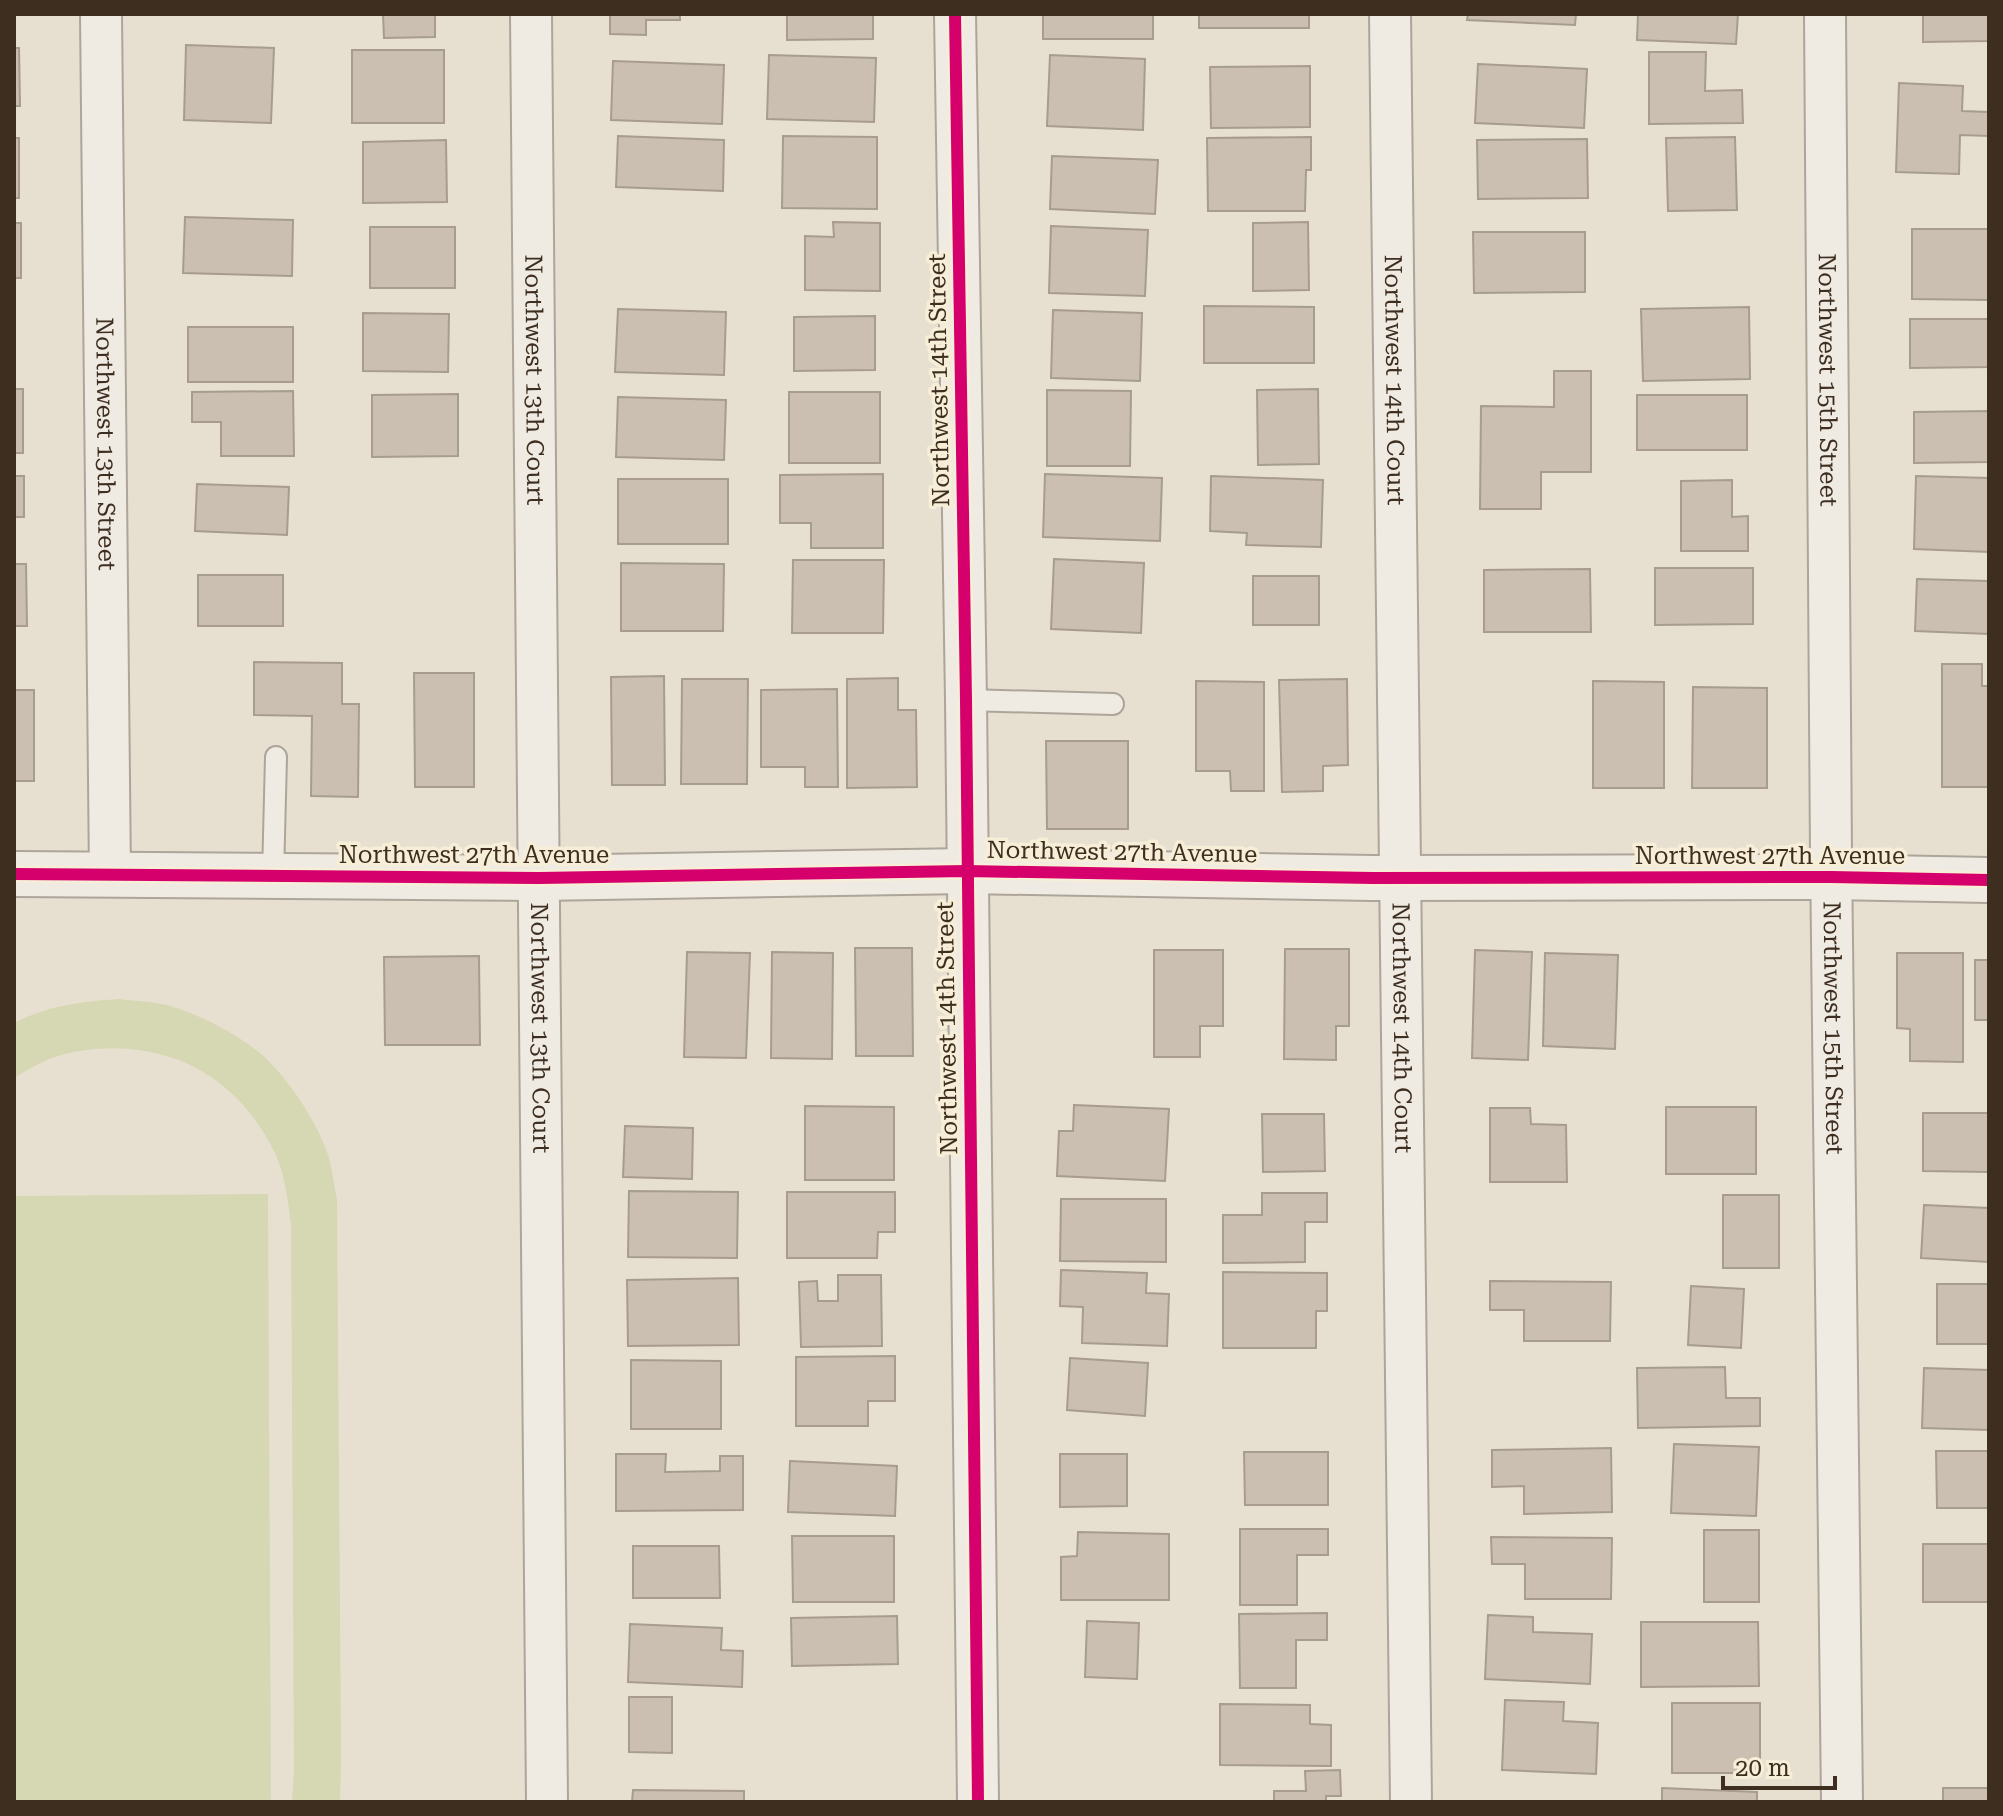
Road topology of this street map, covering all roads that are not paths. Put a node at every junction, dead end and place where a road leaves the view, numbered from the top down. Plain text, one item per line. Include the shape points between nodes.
1 (101, 14) edge
2 (531, 14) edge
3 (955, 14) edge
4 (1390, 14) edge
5 (1825, 14) edge
6 (966, 700) junction
7 (1113, 704) dead end
8 (276, 757) dead end
9 (967, 871) junction
10 (14, 874) edge
11 (110, 875) junction
12 (273, 876) junction
13 (1831, 877) junction
14 (539, 878) junction
15 (1400, 878) junction
16 (1989, 880) edge
17 (547, 1802) edge
18 (978, 1802) edge
19 (1411, 1802) edge
20 (1842, 1802) edge

1 - 11 street, Northwest 13th Street
2 - 14 street, Northwest 13th Court
3 - 6 street, Northwest 14th Street
4 - 15 street, Northwest 14th Court
5 - 13 street, Northwest 15th Street
6 - 7 lane
6 - 9 street, Northwest 14th Street
8 - 12 lane
9 - 14 street, Northwest 27th Avenue
9 - 15 street, Northwest 27th Avenue
9 - 18 street, Northwest 14th Street
10 - 11 street, Northwest 27th Avenue
11 - 12 street, Northwest 27th Avenue
12 - 14 street, Northwest 27th Avenue
13 - 15 street, Northwest 27th Avenue
13 - 16 street, Northwest 27th Avenue
13 - 20 street, Northwest 15th Street
14 - 17 street, Northwest 13th Court
15 - 19 street, Northwest 14th Court

